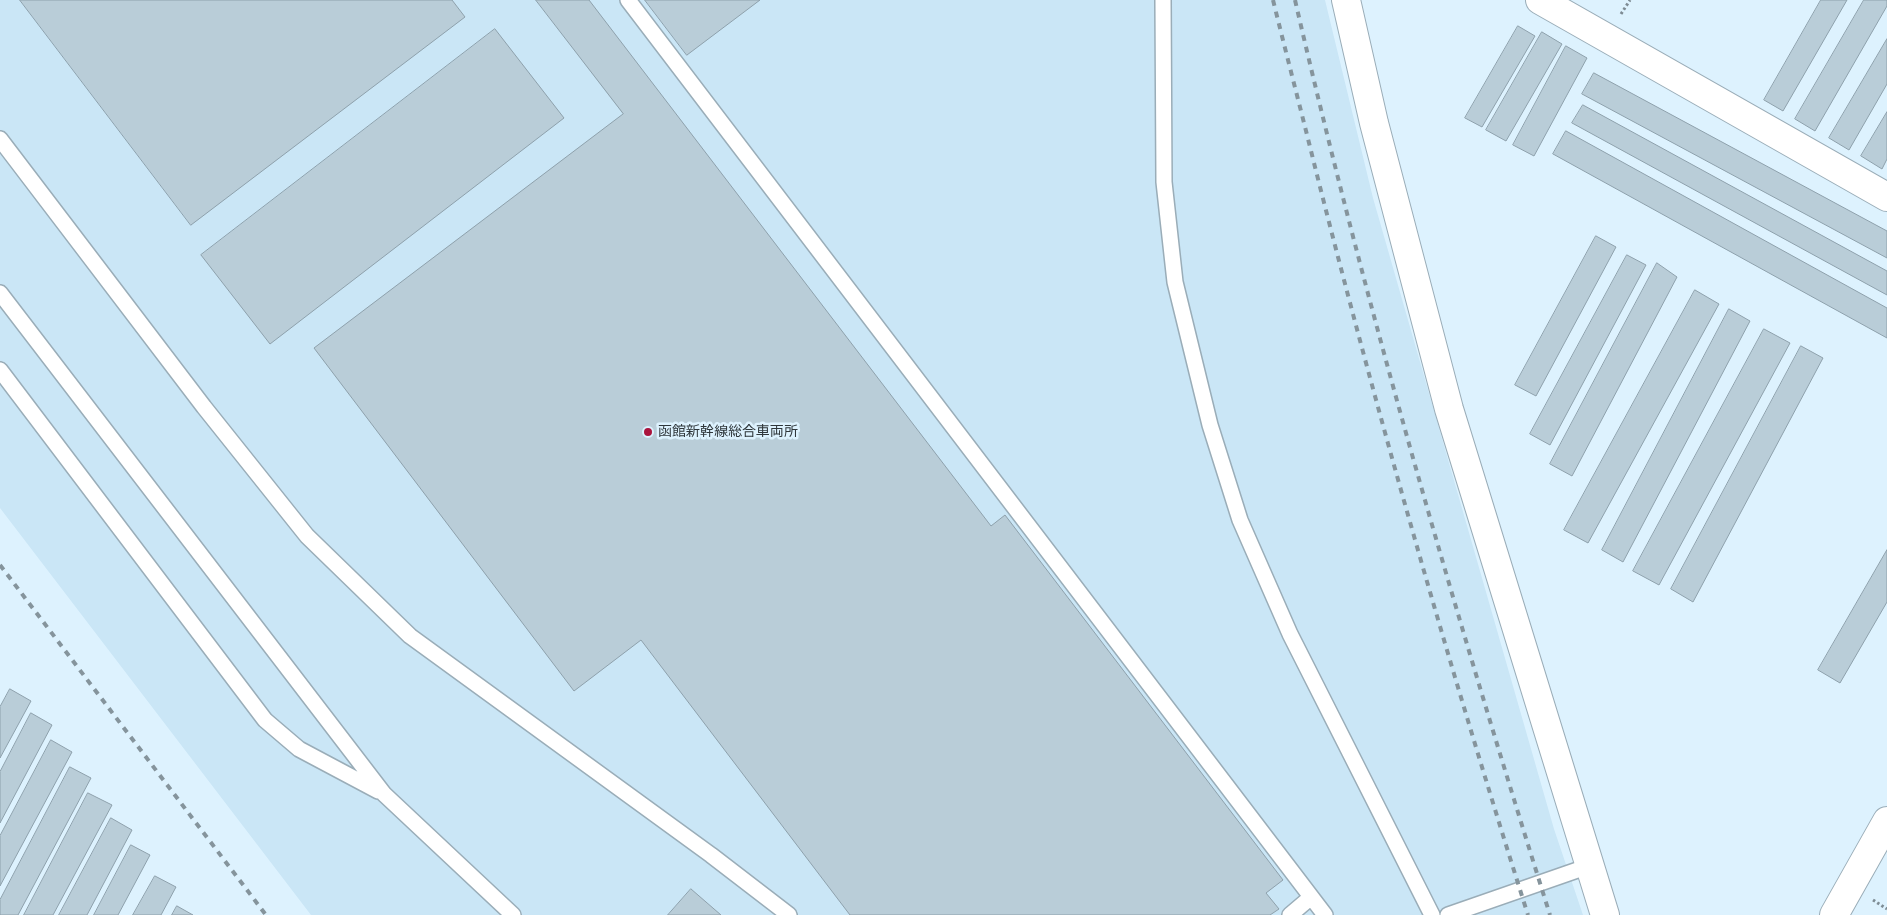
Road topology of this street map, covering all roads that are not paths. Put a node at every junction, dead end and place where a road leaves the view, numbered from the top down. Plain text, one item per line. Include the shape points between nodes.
1 (628, 0) edge
2 (1162, 0) edge
3 (1346, 0) edge
4 (1540, 0) edge
5 (0, 139) edge
6 (1887, 197) edge
7 (0, 293) edge
8 (0, 370) edge
9 (384, 794) junction
10 (1887, 821) edge
11 (1589, 866) junction
12 (1310, 898) junction
13 (512, 915) edge
14 (789, 915) edge
15 (1290, 915) edge
16 (1325, 915) edge
17 (1432, 915) edge
18 (1448, 915) edge
19 (1605, 915) edge
20 (1834, 915) edge

1 - 12 lane
2 - 17 lane via 1164,182 1175,282 1210,425 1240,520 1290,634
3 - 11 street via 1374,123 1449,409
4 - 6 street
5 - 14 lane via 204,407 308,536 410,636
7 - 9 lane
8 - 9 lane via 265,720 299,748
9 - 13 lane
10 - 20 street
11 - 18 lane
11 - 19 street
12 - 15 lane
12 - 16 lane

